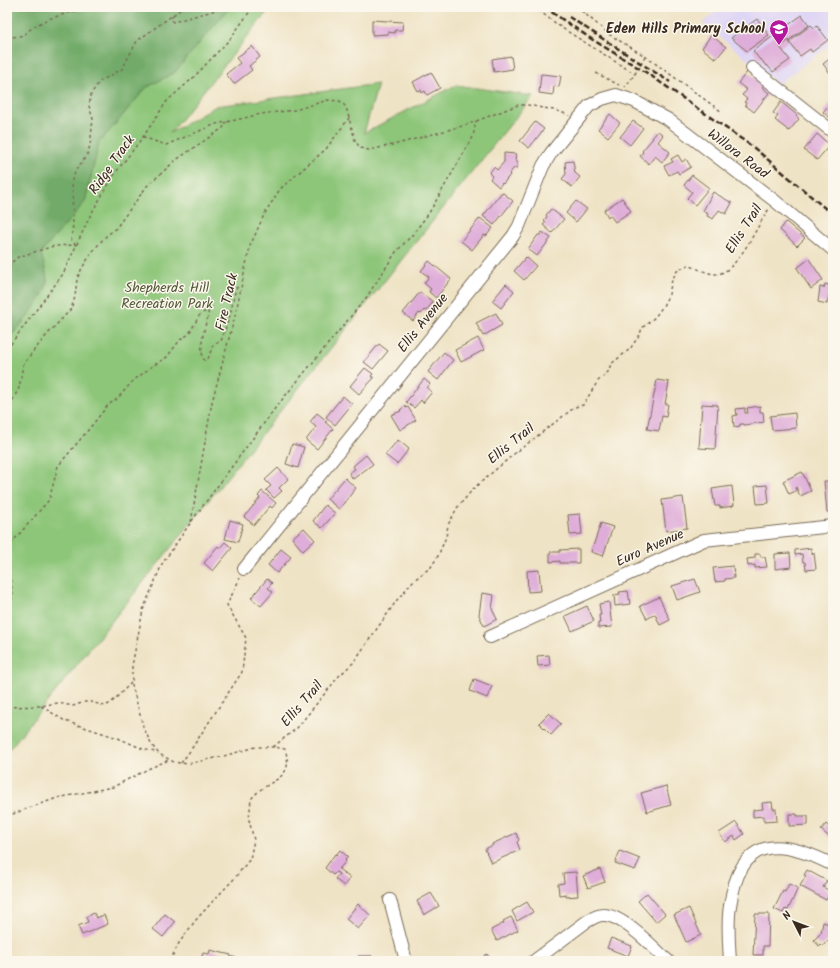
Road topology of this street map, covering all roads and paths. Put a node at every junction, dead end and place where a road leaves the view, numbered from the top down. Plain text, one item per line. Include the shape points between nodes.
1 (88, 7) edge
2 (184, 7) edge
3 (227, 7) edge
4 (253, 7) edge
5 (534, 7) edge
6 (577, 7) edge
7 (173, 15) junction
8 (7, 38) edge
9 (646, 56) junction
10 (752, 68) dead end
11 (596, 73) dead end
12 (636, 74) junction
13 (616, 96) joint
14 (722, 112) dead end
15 (349, 118) junction
16 (578, 120) junction
17 (226, 122) junction
18 (833, 132) edge
19 (143, 137) junction
20 (775, 201) junction
21 (76, 245) junction
22 (833, 250) edge
23 (7, 285) edge
24 (242, 286) junction
25 (7, 349) edge
26 (7, 411) edge
27 (191, 522) dead end
28 (833, 526) edge
29 (7, 548) edge
30 (7, 562) edge
31 (244, 569) joint
32 (7, 617) edge
33 (490, 636) dead end
34 (132, 682) dead end
35 (41, 706) junction
36 (7, 707) edge
37 (274, 747) dead end
38 (157, 752) dead end
39 (169, 760) dead end
40 (181, 763) dead end
41 (7, 816) edge
42 (833, 865) edge
43 (390, 900) dead end
44 (406, 961) edge
45 (534, 961) edge
46 (668, 961) edge
47 (730, 961) edge

1 - 8 path via 48,19 24,35
2 - 7 path
3 - 7 path via 173,22
4 - 19 path, Ridge Track via 230,39 167,101
5 - 12 path via 562,28
6 - 9 path via 610,35
7 - 21 path via 137,41 122,69 99,82 91,94 89,106 93,119 90,146 72,180 71,239
9 - 12 path
9 - 14 path
10 - 18 street
11 - 12 path via 624,88
13 - 16 street, Ellis Avenue via 602,99 589,106
13 - 20 street, Willora Road via 634,101 669,120
15 - 16 path via 355,140 360,148 369,150 466,125 518,105 554,110
15 - 17 path via 346,107 340,101 328,100 295,110
15 - 24 path, Fire Track via 326,149 280,190 250,246
16 - 31 street, Ellis Avenue via 543,166 513,236
17 - 19 path via 166,145
17 - 26 path via 223,128 176,160 147,186 116,228 93,251 77,279 71,310 23,365 19,388
19 - 21 path, Ridge Track via 104,190
20 - 22 street, Willora Road
20 - 37 path, Ellis Trail via 751,241 733,264 722,273 715,274 688,266 677,271 663,306 642,328 630,349 611,364 608,372 598,381 583,405 575,407 474,488 448,525 446,537 431,567 413,581 397,600 353,662 297,728
21 - 23 path via 54,246 18,257 10,264
21 - 25 path, Ridge Track via 63,274
24 - 27 path, Fire Track via 212,402
24 - 29 path via 236,288 221,341 213,345 208,359 204,360 201,349 208,311 199,316 189,334 180,340 167,357 151,366 133,381 117,400 108,405 58,466 48,500
28 - 33 street, Euro Avenue via 704,540
30 - 32 path via 13,595
31 - 40 path via 227,605 246,638 242,672
34 - 35 path via 105,706 85,702 73,706 58,703
35 - 36 path
35 - 38 path via 65,720
39 - 41 path via 113,787 57,798
42 - 47 street via 793,848 772,847 751,856 743,865 735,882 729,907
43 - 44 street
45 - 46 street via 586,922 604,915 624,922

